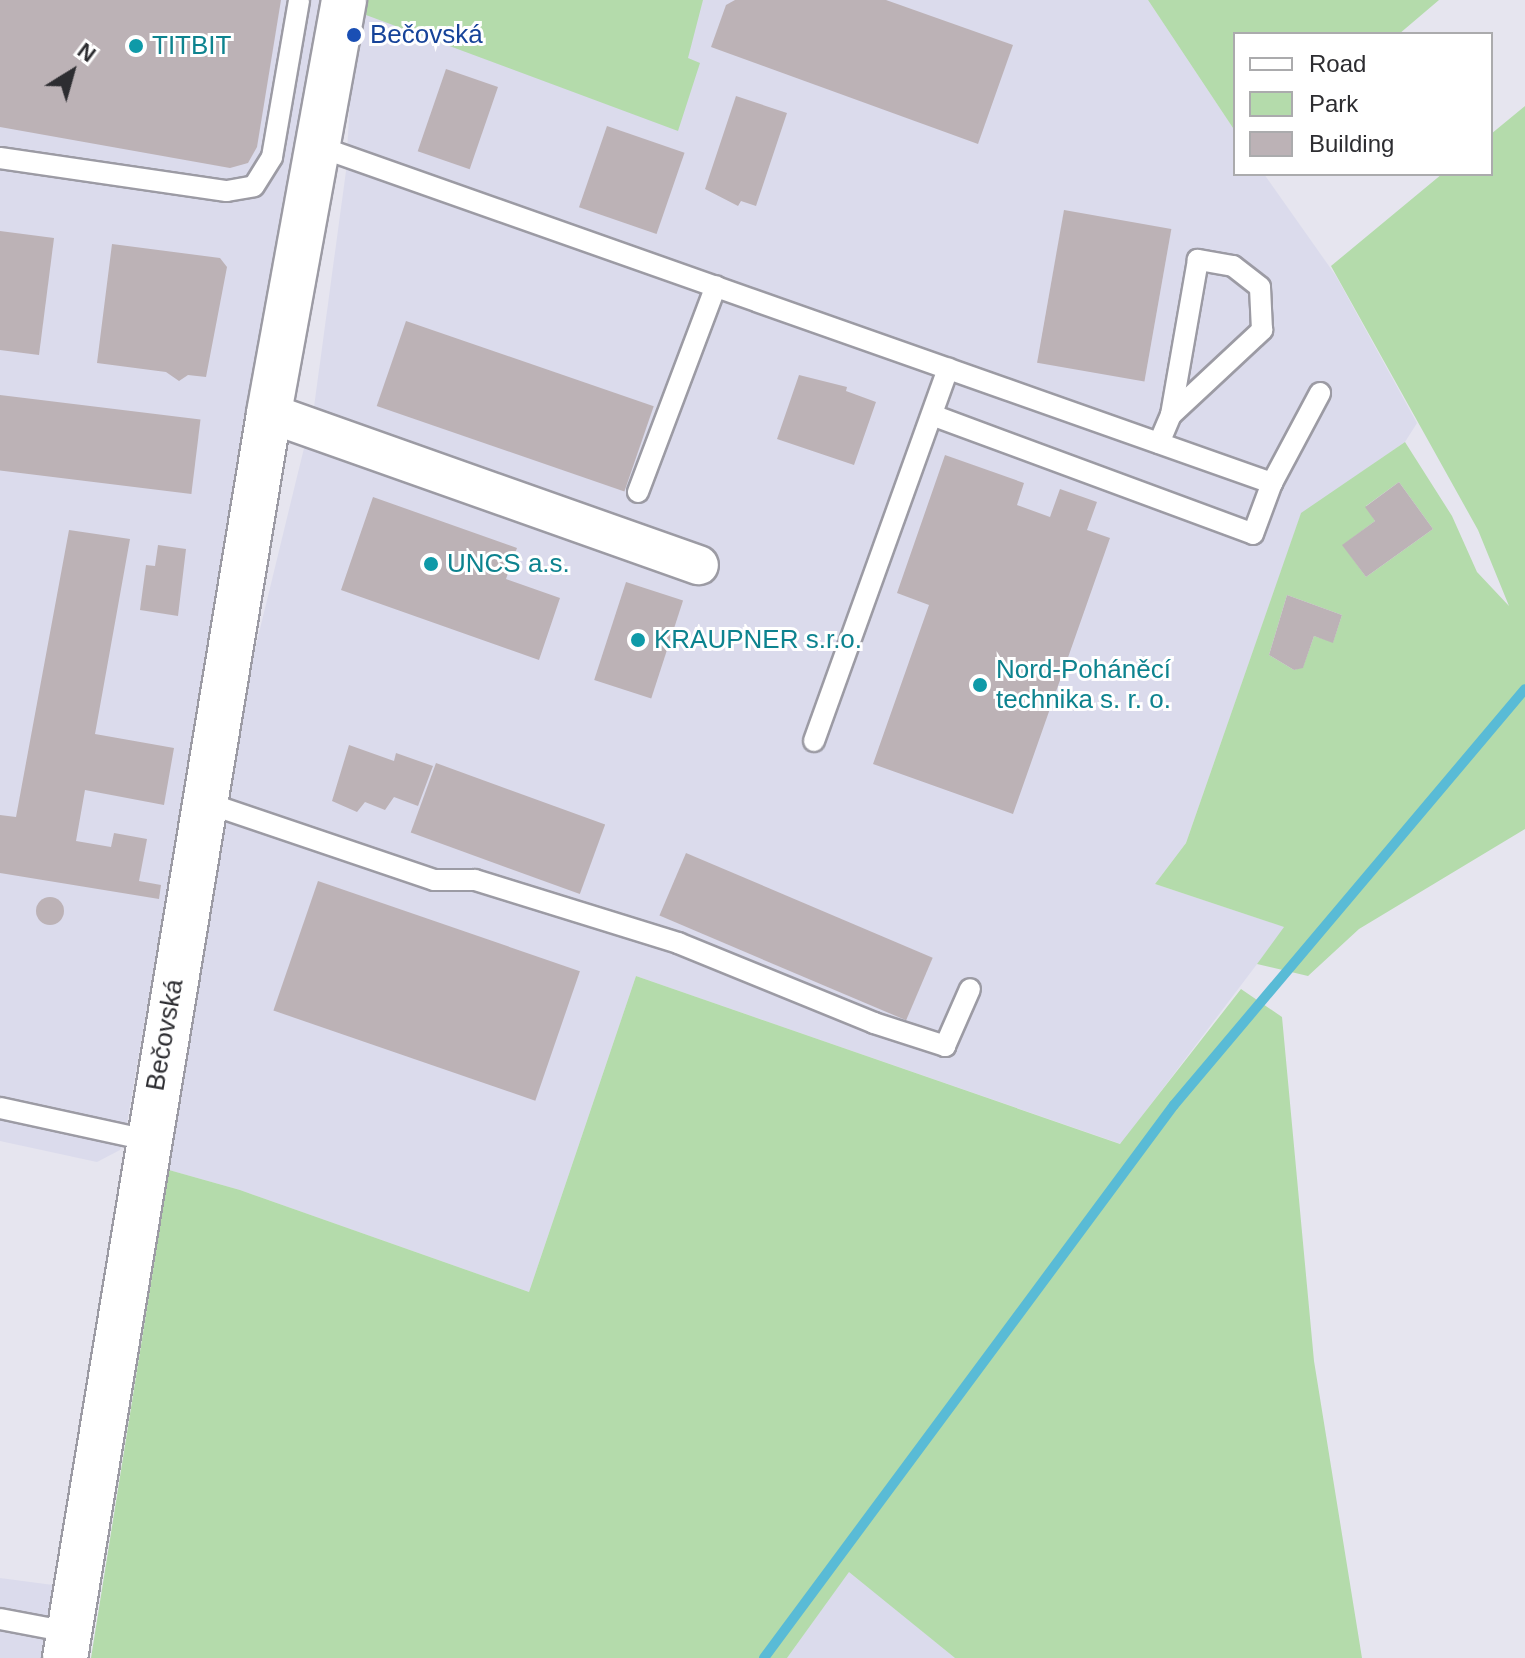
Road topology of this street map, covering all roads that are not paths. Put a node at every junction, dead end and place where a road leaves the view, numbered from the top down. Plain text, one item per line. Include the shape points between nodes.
1 (299, 0) edge
2 (344, 0) edge
3 (317, 146) junction
4 (0, 158) edge
5 (716, 286) junction
6 (948, 368) junction
7 (1320, 393) dead end
8 (269, 413) junction
9 (932, 415) junction
10 (1171, 415) junction
11 (1159, 443) junction
12 (1272, 483) junction
13 (638, 492) dead end
14 (699, 565) dead end
15 (814, 741) dead end
16 (204, 802) junction
17 (970, 989) dead end
18 (0, 1108) edge
19 (147, 1140) junction
20 (0, 1619) edge
21 (67, 1645) edge

1 - 4 lane via 272,157 254,186 227,191
2 - 3 street, Bečovská
3 - 5 lane
3 - 8 street, Bečovská
5 - 6 lane
5 - 13 lane
6 - 9 lane
6 - 11 lane
7 - 12 lane
8 - 14 street
8 - 16 street, Bečovská
9 - 12 lane via 1253,534
9 - 15 lane
10 - 10 lane via 1262,330 1260,287 1233,266 1198,260
10 - 11 lane
11 - 12 lane
16 - 17 lane via 434,880 475,880 678,943 874,1023 945,1046
16 - 19 street, Bečovská
18 - 19 lane
19 - 21 street, Bečovská
20 - 21 lane

